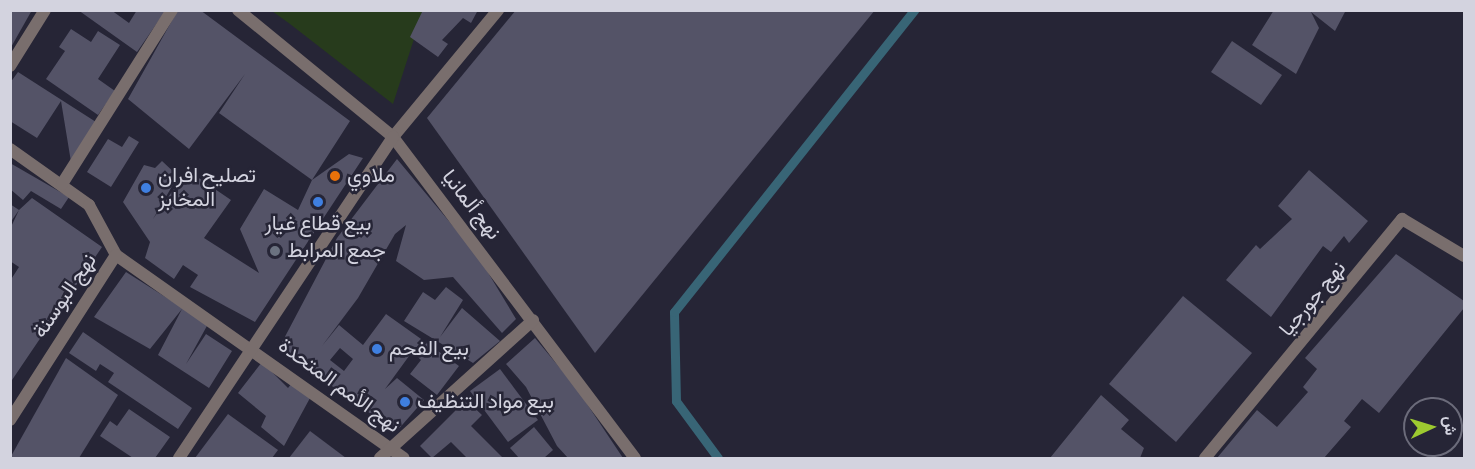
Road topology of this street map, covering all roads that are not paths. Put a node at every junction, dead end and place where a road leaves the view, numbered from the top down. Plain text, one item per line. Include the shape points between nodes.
1 (45, 10) edge
2 (172, 10) edge
3 (238, 10) edge
4 (498, 10) edge
5 (10, 66) edge
6 (393, 137) junction
7 (10, 149) edge
8 (62, 184) junction
9 (116, 255) junction
10 (1464, 256) edge
11 (533, 320) junction
12 (250, 345) junction
13 (10, 420) edge
14 (389, 446) junction
15 (179, 459) edge
16 (380, 459) edge
17 (404, 459) edge
18 (635, 459) edge
19 (1205, 459) edge

1 - 5 street
2 - 8 street
3 - 6 street, نهج ألمانيا
4 - 6 street
6 - 11 street, نهج ألمانيا
6 - 12 street
7 - 8 street
8 - 9 street via 89,205
9 - 12 street, نهج الأمم المتحدة
9 - 13 street, نهج البوسنة
10 - 19 street, نهج جورجيا via 1402,219
11 - 14 street
11 - 18 street, نهج ألمانيا
12 - 14 street, نهج الأمم المتحدة
12 - 15 street
14 - 16 street
14 - 17 street, نهج الأمم المتحدة

